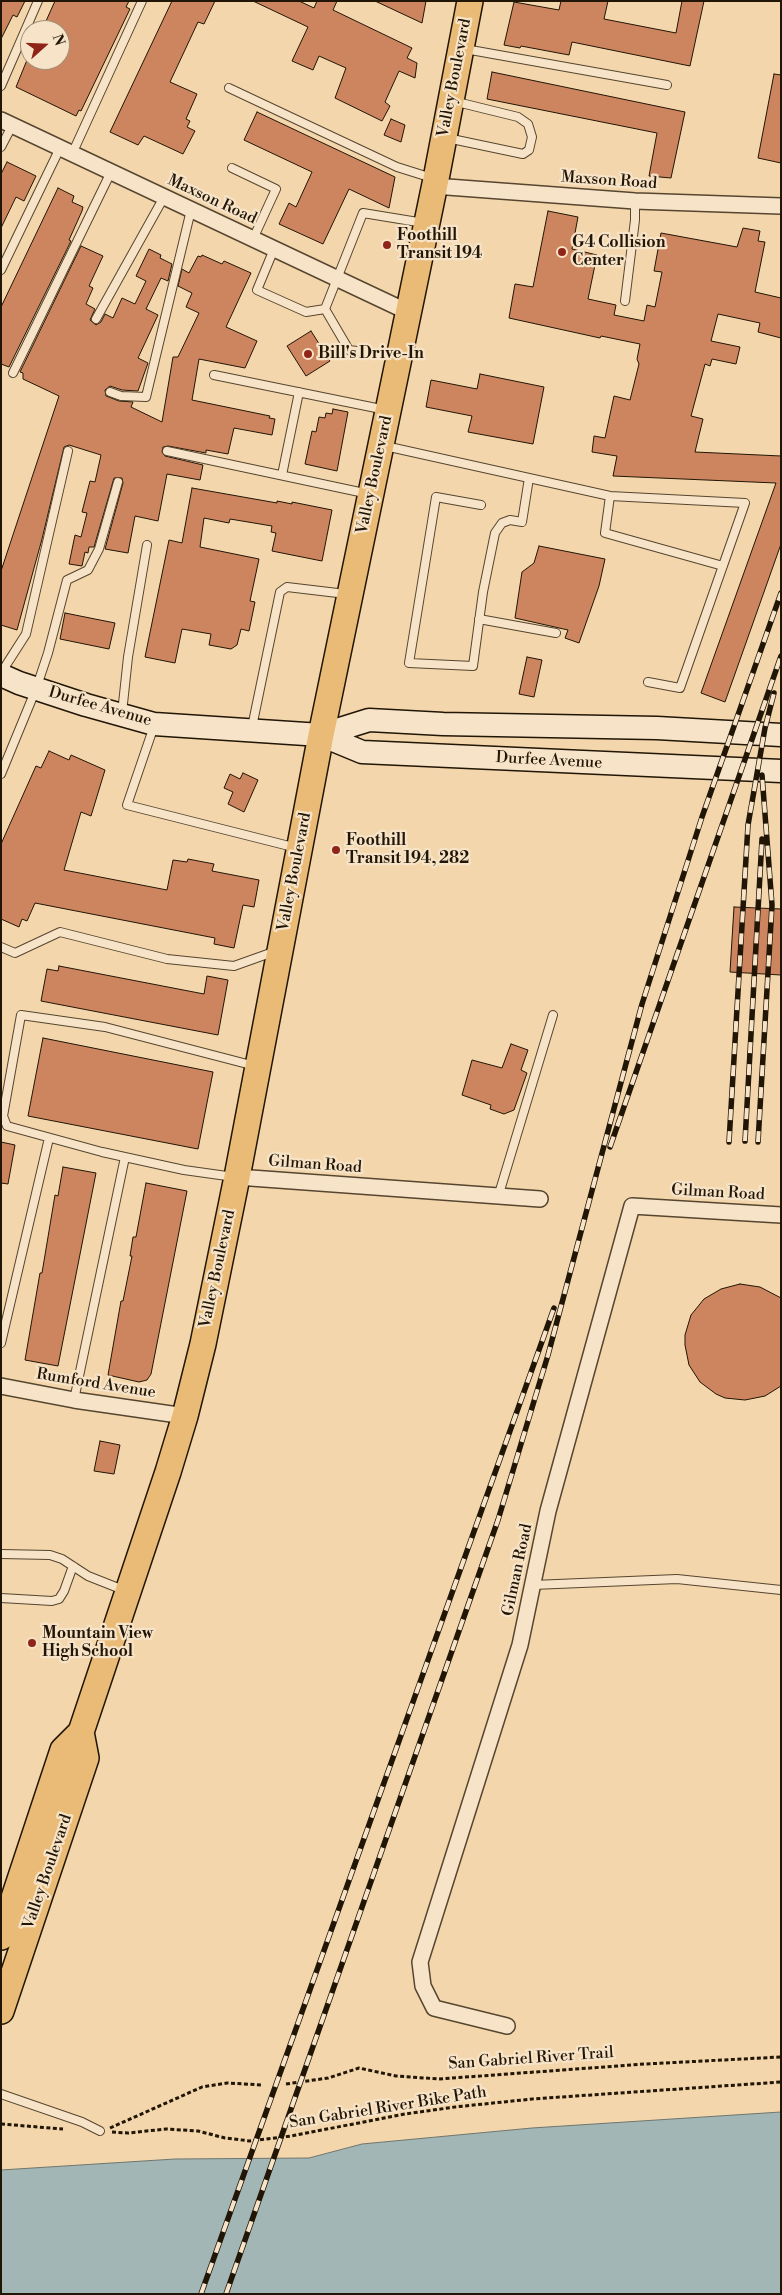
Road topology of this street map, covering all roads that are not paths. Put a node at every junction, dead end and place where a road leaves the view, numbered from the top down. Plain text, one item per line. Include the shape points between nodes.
1 (38, 1) edge
2 (142, 1) edge
3 (470, 1) edge
4 (461, 48) junction
5 (667, 85) dead end
6 (1, 86) edge
7 (230, 88) dead end
8 (451, 100) junction
9 (7, 123) edge
10 (444, 137) junction
11 (1, 147) edge
12 (66, 151) junction
13 (232, 168) dead end
14 (111, 172) junction
15 (435, 183) junction
16 (164, 197) junction
17 (635, 201) junction
18 (781, 206) edge
19 (191, 210) junction
20 (427, 223) junction
21 (253, 239) junction
22 (274, 249) junction
23 (1, 270) edge
24 (336, 278) junction
25 (625, 301) dead end
26 (325, 309) junction
27 (408, 312) junction
28 (96, 319) dead end
29 (399, 356) junction
30 (13, 373) dead end
31 (214, 375) dead end
32 (110, 392) dead end
33 (300, 392) junction
34 (388, 410) junction
35 (380, 445) junction
36 (68, 451) dead end
37 (167, 451) dead end
38 (282, 475) junction
39 (529, 478) junction
40 (118, 482) dead end
41 (371, 494) junction
42 (610, 496) junction
43 (481, 505) dead end
44 (147, 545) dead end
45 (723, 566) junction
46 (350, 594) junction
47 (479, 619) junction
48 (556, 634) dead end
49 (1, 674) edge
50 (648, 682) dead end
51 (36, 688) junction
52 (122, 715) junction
53 (154, 724) junction
54 (251, 730) junction
55 (321, 735) junction
56 (781, 735) edge
57 (781, 771) edge
58 (1, 774) edge
59 (300, 848) junction
60 (1, 947) edge
61 (281, 949) junction
62 (553, 1015) dead end
63 (256, 1066) junction
64 (49, 1138) junction
65 (125, 1157) junction
66 (237, 1177) junction
67 (498, 1197) junction
68 (540, 1199) dead end
69 (781, 1215) edge
70 (1, 1344) edge
71 (1, 1386) edge
72 (74, 1400) junction
73 (185, 1416) junction
74 (1, 1554) edge
75 (73, 1566) junction
76 (532, 1586) junction
77 (781, 1590) edge
78 (128, 1592) junction
79 (1, 1598) edge
80 (81, 1732) junction
81 (1, 1937) edge
82 (1, 2011) edge
83 (507, 2026) dead end
84 (1, 2094) edge
85 (100, 2131) road end

1 - 6 lane
2 - 12 lane
3 - 4 main road, Valley Boulevard
4 - 5 lane
4 - 8 main road, Valley Boulevard
7 - 15 lane
8 - 10 main road, Valley Boulevard
8 - 10 lane via 518,117 528,124 532,137 529,150 523,154
9 - 11 lane
9 - 12 street, Maxson Road
10 - 15 main road, Valley Boulevard
12 - 14 street, Maxson Road
12 - 23 lane
13 - 21 lane via 276,189
14 - 16 street, Maxson Road
14 - 30 lane
15 - 17 street, Maxson Road
15 - 20 main road, Valley Boulevard
16 - 19 street, Maxson Road
16 - 28 lane
17 - 18 street, Maxson Road
17 - 25 lane
19 - 21 street, Maxson Road
19 - 32 lane via 146,397
20 - 24 lane via 363,213
20 - 27 main road, Valley Boulevard
21 - 22 street, Maxson Road
22 - 24 street, Maxson Road
22 - 26 lane via 256,290 306,312
24 - 26 lane
24 - 27 street, Maxson Road
26 - 29 lane via 349,350
27 - 29 main road, Valley Boulevard
29 - 34 main road, Valley Boulevard
31 - 33 lane
33 - 34 lane
33 - 38 lane
34 - 35 main road, Valley Boulevard
35 - 39 lane
35 - 41 main road, Valley Boulevard
36 - 49 lane via 26,634
37 - 38 lane
38 - 41 lane
39 - 42 lane
39 - 47 lane via 522,522 510,520 502,523 495,533
40 - 51 lane via 99,549 88,570 67,580
41 - 46 main road, Valley Boulevard
42 - 45 lane via 605,533
42 - 45 lane via 745,503
43 - 47 lane via 436,497 409,663 473,666
44 - 52 lane via 128,657
45 - 50 lane via 680,688
46 - 54 lane via 287,587 280,592
46 - 55 main road, Valley Boulevard
47 - 48 lane
49 - 51 main road, Durfee Avenue
51 - 52 main road, Durfee Avenue
51 - 58 lane
52 - 53 main road, Durfee Avenue
53 - 54 main road, Durfee Avenue
53 - 59 lane via 127,805
54 - 55 main road, Durfee Avenue
55 - 56 main road, Durfee Avenue via 369,720
55 - 57 main road, Durfee Avenue via 362,752
55 - 59 main road, Valley Boulevard
59 - 61 main road, Valley Boulevard
60 - 61 lane via 15,953 60,932 168,960 234,966
61 - 63 main road, Valley Boulevard
62 - 67 lane
63 - 64 lane via 105,1027 21,1015 4,1116 7,1126
63 - 66 main road, Valley Boulevard
64 - 65 lane
64 - 70 lane
65 - 66 lane
65 - 72 lane
66 - 67 street, Gilman Road
66 - 73 main road, Valley Boulevard
67 - 68 street, Gilman Road
69 - 76 street, Gilman Road via 632,1206 548,1511
71 - 72 street, Rumford Avenue
72 - 73 street, Rumford Avenue
73 - 78 main road, Valley Boulevard
74 - 75 lane via 50,1556
75 - 78 lane via 88,1576
75 - 79 lane via 59,1599
76 - 77 lane via 677,1579
76 - 83 street, Gilman Road via 520,1645 420,1962 423,1986 434,2008
78 - 80 main road, Valley Boulevard
80 - 81 main road, Valley Boulevard via 63,1750
80 - 82 main road, Valley Boulevard via 86,1758
84 - 85 lane

